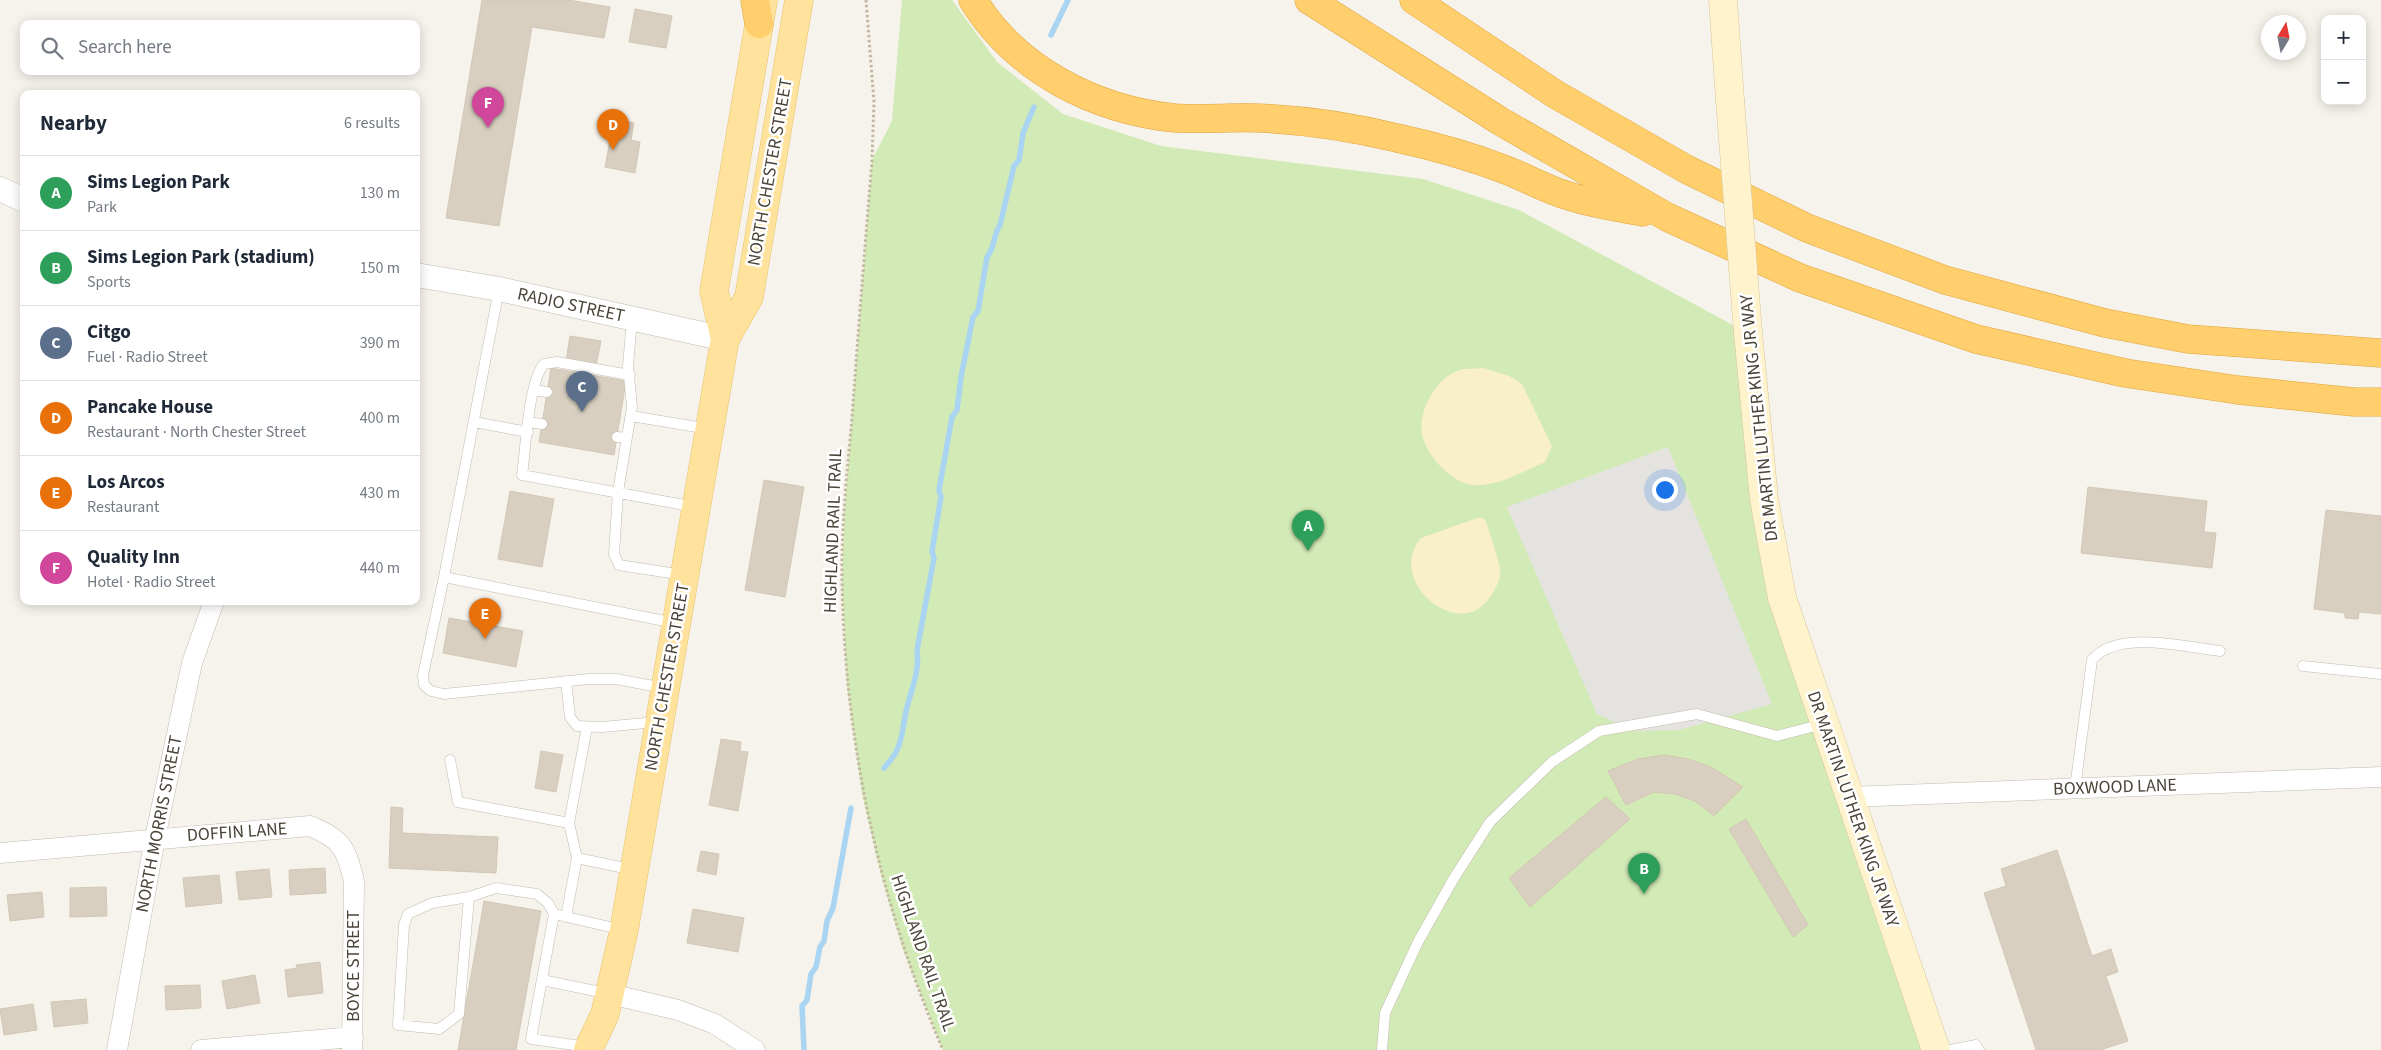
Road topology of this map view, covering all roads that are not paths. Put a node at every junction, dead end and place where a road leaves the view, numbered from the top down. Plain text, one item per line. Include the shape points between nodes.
1 (799, 0) edge
2 (973, 0) edge
3 (1309, 0) edge
4 (1414, 0) edge
5 (1723, 0) edge
6 (759, 8) edge
7 (0, 189) edge
8 (20, 198) edge
9 (1667, 217) junction
10 (420, 276) edge
11 (499, 289) junction
12 (632, 319) junction
13 (726, 339) junction
14 (2381, 353) edge
15 (630, 375) junction
16 (534, 390) junction
17 (547, 392) dead end
18 (2381, 402) edge
19 (629, 409) junction
20 (474, 422) junction
21 (542, 424) dead end
22 (528, 427) junction
23 (710, 429) junction
24 (618, 492) junction
25 (696, 508) junction
26 (684, 576) junction
27 (444, 577) junction
28 (213, 605) edge
29 (676, 623) junction
30 (2220, 651) dead end
31 (2303, 666) dead end
32 (2381, 674) edge
33 (566, 681) junction
34 (664, 688) junction
35 (659, 722) junction
36 (1824, 724) junction
37 (587, 727) junction
38 (450, 760) dead end
39 (2381, 777) edge
40 (2075, 788) junction
41 (1848, 797) junction
42 (569, 823) junction
43 (155, 838) junction
44 (0, 853) edge
45 (578, 858) junction
46 (634, 870) junction
47 (354, 881) joint
48 (469, 898) junction
49 (554, 914) junction
50 (566, 917) junction
51 (624, 930) junction
52 (542, 980) junction
53 (608, 1004) junction
54 (353, 1044) edge
55 (596, 1049) edge
56 (117, 1050) edge
57 (201, 1050) edge
58 (755, 1050) edge
59 (1382, 1050) edge
60 (1936, 1050) edge
61 (1950, 1050) edge
62 (1979, 1050) edge

1 - 13 main road, NORTH CHESTER STREET via 749,297
2 - 9 highway via 1013,47 1052,78 1097,101 1177,118 1256,118 1362,130 1471,157 1568,196
3 - 9 highway via 1500,121
4 - 14 highway via 1555,94 1686,169 1808,228 1945,280 2105,323 2188,339
5 - 36 main road, DR MARTIN LUTHER KING JR WAY, bridge via 1764,499 1782,598
6 - 13 main road, NORTH CHESTER STREET via 714,291
7 - 8 street
9 - 18 highway via 1800,278 1976,339 2134,375 2238,390
10 - 11 street, RADIO STREET
11 - 12 street, RADIO STREET
11 - 20 lane
12 - 13 street, RADIO STREET
12 - 15 lane
13 - 23 main road, NORTH CHESTER STREET
15 - 16 lane via 557,362 544,364 538,371
15 - 19 lane
16 - 17 lane
16 - 22 lane
19 - 23 lane
19 - 24 lane via 622,437
20 - 22 lane
20 - 27 lane
21 - 22 lane
22 - 24 lane via 522,475
23 - 25 main road, NORTH CHESTER STREET
24 - 25 lane
24 - 26 lane via 616,561
25 - 26 main road, NORTH CHESTER STREET
26 - 29 main road, NORTH CHESTER STREET
27 - 29 lane
27 - 33 lane via 423,675 424,685 431,691 444,694
28 - 43 street, NORTH MORRIS STREET via 192,663
29 - 34 main road, NORTH CHESTER STREET
30 - 40 lane via 2118,643 2099,651 2092,660
31 - 32 lane
33 - 34 lane via 616,679
33 - 37 lane via 573,723
34 - 35 main road, NORTH CHESTER STREET
35 - 37 lane
35 - 46 main road, NORTH CHESTER STREET
36 - 41 main road, DR MARTIN LUTHER KING JR WAY
36 - 59 lane via 1777,736 1697,714 1599,731 1552,762 1490,822 1454,878 1418,942 1385,1013
37 - 42 lane
38 - 42 lane via 458,802
39 - 40 street, BOXWOOD LANE
40 - 41 street, BOXWOOD LANE
41 - 60 main road, DR MARTIN LUTHER KING JR WAY
42 - 45 lane
43 - 44 street, DOFFIN LANE
43 - 47 street, DOFFIN LANE via 310,826 332,835 348,856
43 - 56 street, NORTH MORRIS STREET
45 - 46 lane
45 - 50 lane
46 - 51 main road, NORTH CHESTER STREET
47 - 54 street, BOYCE STREET
48 - 48 lane via 432,903 408,914 404,925 398,1024 438,1030 459,1014
48 - 49 lane via 496,888 537,894 548,903
49 - 50 lane
49 - 52 lane
50 - 51 lane
51 - 53 main road, NORTH CHESTER STREET
52 - 53 lane
52 - 55 lane via 531,1038
53 - 55 main road, NORTH CHESTER STREET
53 - 58 street via 678,1010 715,1024
54 - 57 street
61 - 62 lane via 1976,1044

